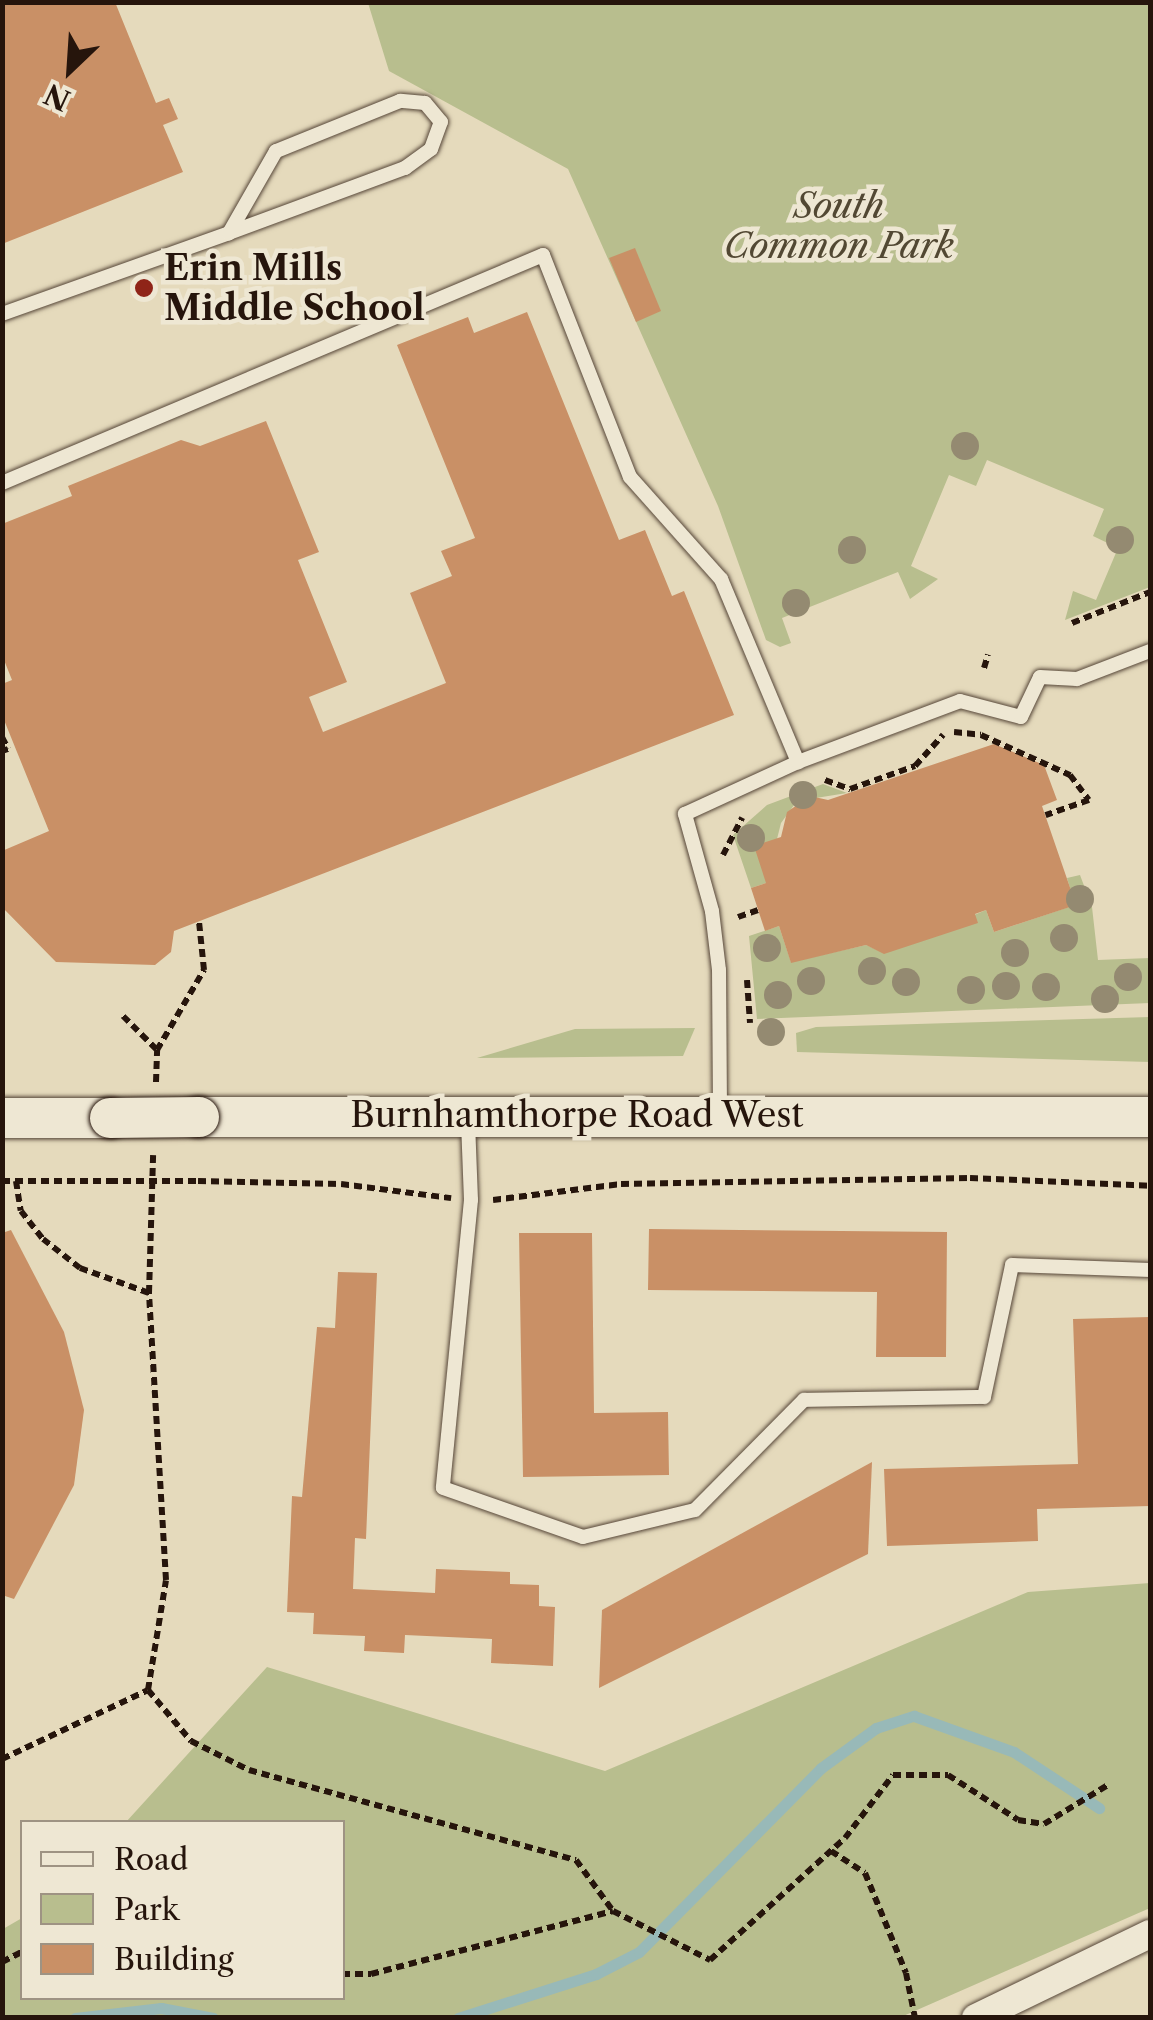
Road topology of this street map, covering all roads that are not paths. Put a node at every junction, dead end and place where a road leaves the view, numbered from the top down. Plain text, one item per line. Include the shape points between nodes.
1 (229, 234) junction
2 (2, 314) edge
3 (2, 483) edge
4 (1150, 651) edge
5 (798, 762) junction
6 (720, 1112) junction
7 (468, 1113) junction
8 (1150, 1117) edge
9 (2, 1118) edge
10 (1150, 1270) edge
11 (1150, 1934) edge
12 (976, 2018) edge

1 - 1 lane via 405,168 431,148 441,122 425,104 400,102 276,151
1 - 2 lane
3 - 5 lane via 542,255 630,477 721,579
4 - 5 lane via 1077,679 1040,677 1021,718 960,701
5 - 6 lane via 686,814 712,910 719,970
6 - 7 main road, Burnhamthorpe Road West
6 - 8 main road, Burnhamthorpe Road West
7 - 9 main road, Burnhamthorpe Road West, bridge
7 - 10 lane via 472,1200 443,1488 583,1537 695,1510 804,1400 984,1397 1012,1265
11 - 12 street

